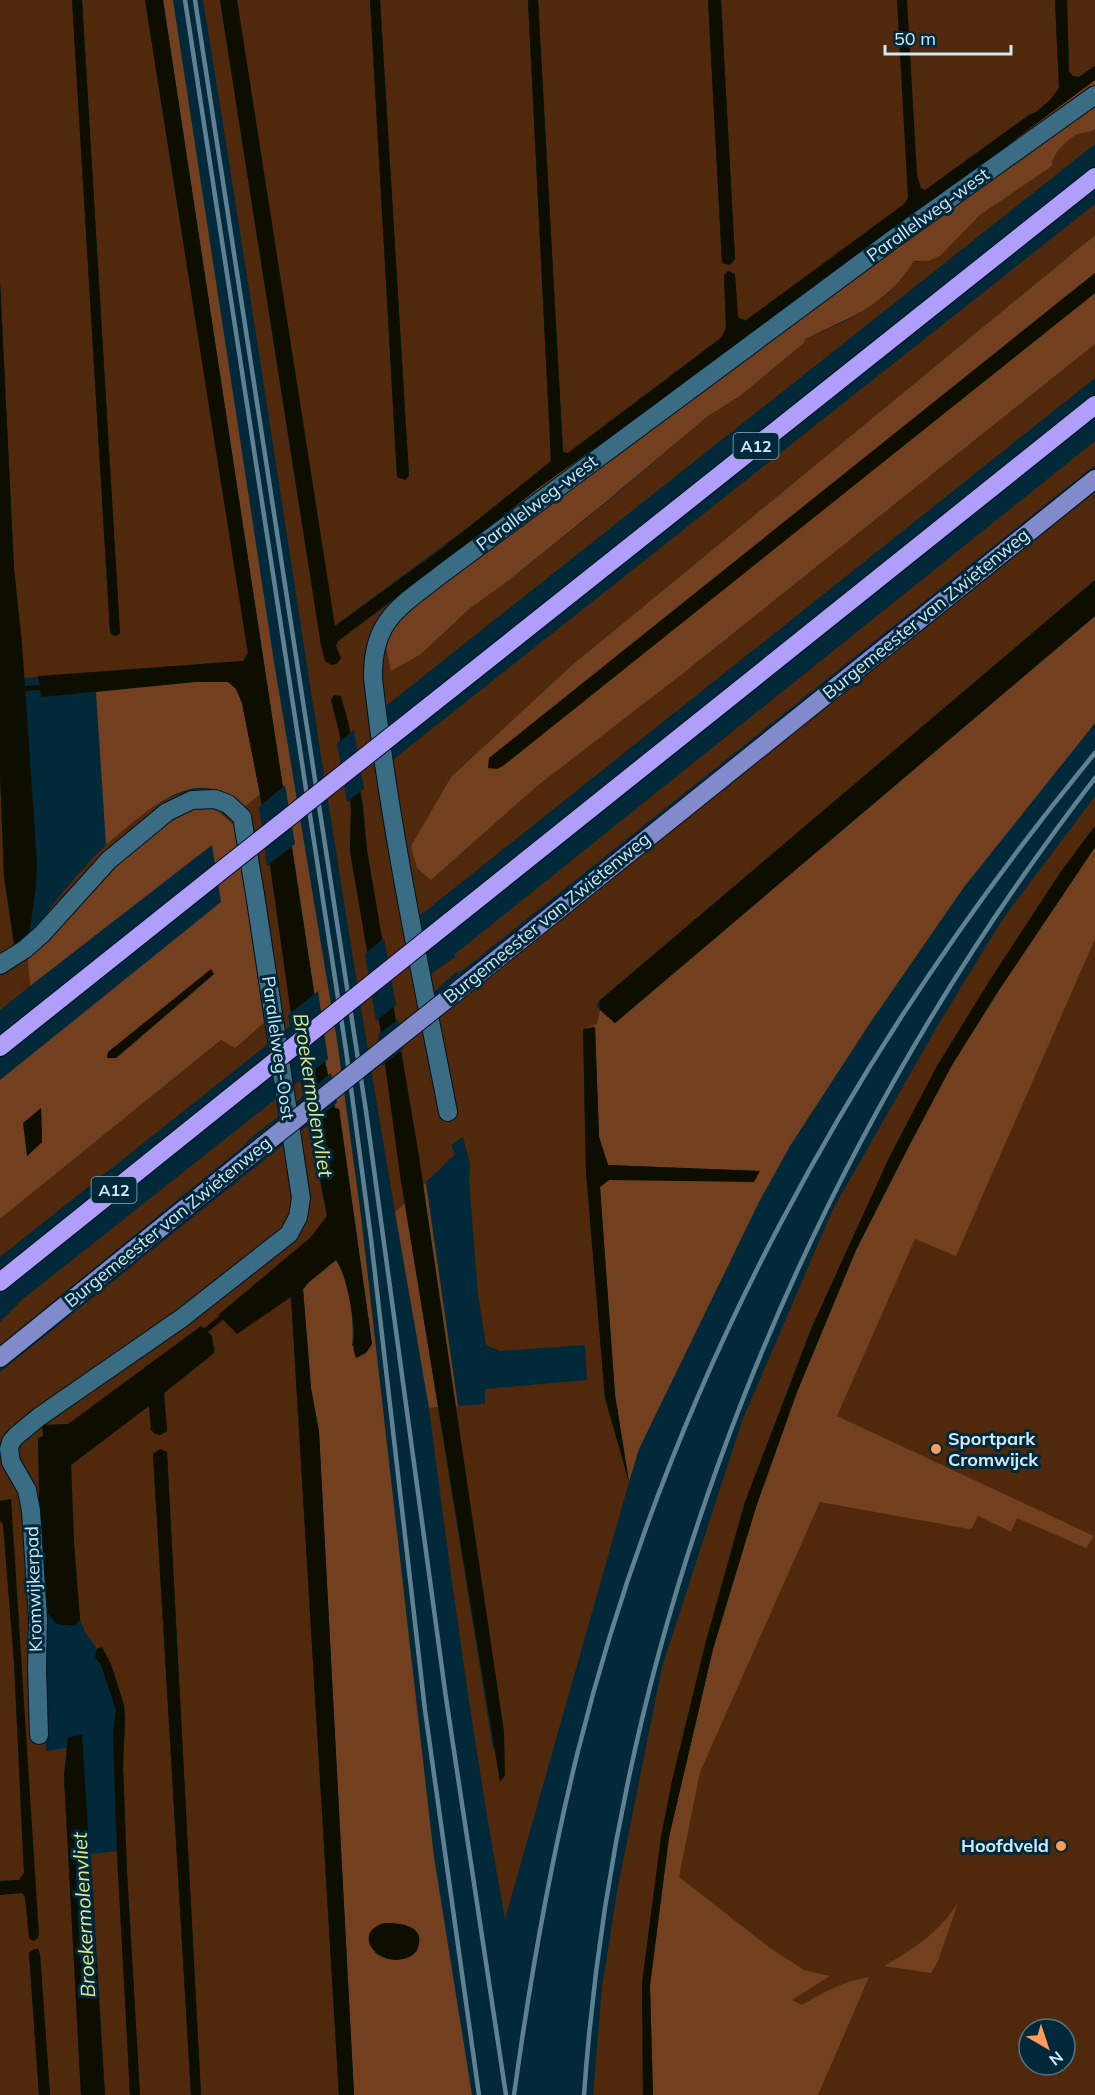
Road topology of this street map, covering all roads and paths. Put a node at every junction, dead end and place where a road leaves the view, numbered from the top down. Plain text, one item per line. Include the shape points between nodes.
1 (1095, 95) edge
2 (1095, 177) edge
3 (1095, 405) edge
4 (1095, 479) edge
5 (0, 965) edge
6 (0, 1047) edge
7 (448, 1112) dead end
8 (0, 1282) edge
9 (0, 1358) edge
10 (9, 1449) joint
11 (39, 1735) dead end

1 - 7 street, Parallelweg-west via 892,240 393,612 377,639 372,662 377,713 410,916
2 - 6 highway, A12, bridge
3 - 8 highway, A12, bridge
4 - 9 main road, Burgemeester van Zwietenweg, bridge
5 - 10 street, Parallelweg-Oost via 42,934 109,860 166,812 192,800 214,799 228,804 242,816 301,1198 298,1217 289,1234 182,1318 39,1417 16,1436
10 - 11 street, Kromwijkerpad via 16,1473 27,1490 31,1511 38,1618

